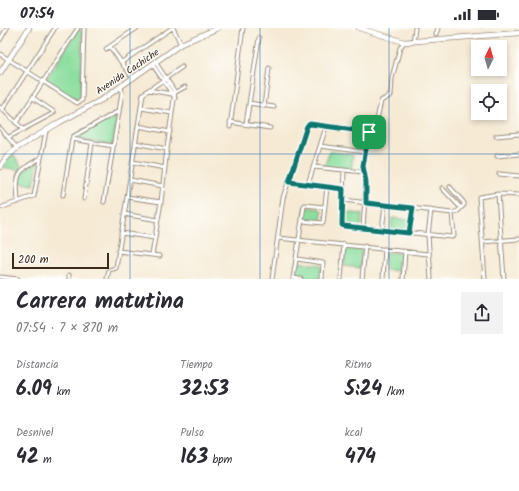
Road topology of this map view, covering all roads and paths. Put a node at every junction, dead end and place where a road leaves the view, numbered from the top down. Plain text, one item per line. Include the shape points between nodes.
1 (7, 28) edge
2 (29, 28) edge
3 (56, 28) edge
4 (78, 28) edge
5 (137, 28) edge
6 (172, 28) edge
7 (218, 28) edge
8 (243, 28) edge
9 (359, 28) edge
10 (415, 28) edge
11 (438, 28) edge
12 (84, 29) edge
13 (519, 33) edge
14 (436, 34) dead end
15 (259, 38) dead end
16 (0, 40) edge
17 (404, 42) junction
18 (414, 42) junction
19 (181, 44) junction
20 (110, 46) junction
21 (106, 49) dead end
22 (0, 54) edge
23 (9, 60) junction
24 (122, 62) junction
25 (154, 64) junction
26 (182, 68) dead end
27 (269, 68) dead end
28 (27, 72) junction
29 (0, 73) edge
30 (133, 78) junction
31 (164, 79) junction
32 (43, 82) junction
33 (120, 87) junction
34 (185, 87) dead end
35 (148, 90) junction
36 (174, 93) junction
37 (33, 98) junction
38 (249, 103) junction
39 (264, 106) junction
40 (274, 107) dead end
41 (141, 108) junction
42 (1, 109) edge
43 (119, 112) junction
44 (172, 114) junction
45 (230, 122) junction
46 (16, 123) junction
47 (246, 124) junction
48 (138, 126) junction
49 (230, 127) dead end
50 (326, 127) junction
51 (0, 128) edge
52 (270, 128) dead end
53 (24, 130) junction
54 (46, 130) junction
55 (170, 132) junction
56 (369, 132) junction
57 (519, 134) edge
58 (496, 136) dead end
59 (10, 138) junction
60 (72, 139) junction
61 (92, 143) junction
62 (136, 143) junction
63 (114, 146) junction
64 (320, 146) junction
65 (17, 148) junction
66 (168, 150) junction
67 (364, 152) junction
68 (519, 154) edge
69 (497, 156) dead end
70 (41, 158) junction
71 (133, 162) junction
72 (0, 167) edge
73 (314, 167) junction
74 (165, 168) junction
75 (344, 170) junction
76 (364, 172) junction
77 (499, 174) dead end
78 (519, 176) edge
79 (130, 180) junction
80 (289, 182) junction
81 (519, 182) edge
82 (308, 184) junction
83 (163, 186) junction
84 (327, 187) junction
85 (450, 187) dead end
86 (442, 188) dead end
87 (343, 189) junction
88 (498, 194) junction
89 (63, 195) dead end
90 (519, 195) edge
91 (127, 197) junction
92 (84, 199) dead end
93 (343, 200) junction
94 (18, 202) junction
95 (104, 202) dead end
96 (160, 202) junction
97 (366, 203) junction
98 (385, 205) junction
99 (324, 206) junction
100 (0, 208) edge
101 (413, 208) junction
102 (461, 208) junction
103 (431, 210) junction
104 (452, 213) junction
105 (124, 214) junction
106 (158, 220) junction
107 (302, 220) junction
108 (363, 228) junction
109 (382, 230) junction
110 (121, 233) junction
111 (409, 233) junction
112 (428, 235) junction
113 (155, 238) junction
114 (278, 238) junction
115 (519, 239) edge
116 (299, 240) junction
117 (501, 240) junction
118 (483, 242) junction
119 (344, 244) junction
120 (365, 246) junction
121 (385, 249) junction
122 (118, 251) junction
123 (404, 251) junction
124 (428, 254) junction
125 (152, 255) junction
126 (160, 256) dead end
127 (296, 259) junction
128 (0, 277) edge
129 (5, 278) edge
130 (18, 279) edge
131 (107, 279) edge
132 (272, 279) edge
133 (293, 279) edge
134 (301, 279) edge
135 (322, 279) edge
136 (341, 279) edge
137 (362, 279) edge
138 (383, 279) edge
139 (403, 279) edge
140 (431, 279) edge
141 (485, 279) edge
142 (504, 279) edge

1 - 16 street
2 - 23 street
3 - 28 street
4 - 12 street
4 - 32 street
5 - 20 street
6 - 19 street
6 - 24 street
7 - 19 street, Avenida Cachiche
8 - 45 street
9 - 17 street
10 - 18 street
11 - 14 street
12 - 32 street via 82,100 77,103
13 - 18 street
15 - 38 street
17 - 18 street
17 - 56 street via 392,78 391,95 381,102 375,128
19 - 25 street, Avenida Cachiche
20 - 21 street
20 - 24 street
22 - 23 street
23 - 28 street
23 - 29 street
24 - 30 street
25 - 30 street, Avenida Cachiche
25 - 31 street
26 - 31 street
27 - 39 street
28 - 32 street
28 - 42 street
30 - 33 street, Avenida Cachiche
31 - 35 street
31 - 36 street
32 - 37 street
33 - 43 street via 122,92
33 - 54 street, Avenida Cachiche
34 - 36 street
35 - 36 street
35 - 41 street via 143,94
36 - 44 street
37 - 46 street
37 - 53 street via 54,112
38 - 39 street
38 - 47 street
39 - 40 street
41 - 44 street
41 - 48 street
42 - 46 street
43 - 60 street via 76,133
43 - 63 street
44 - 55 street
45 - 47 street
45 - 49 street
46 - 53 street
47 - 52 street
48 - 55 street
48 - 62 street
50 - 56 street
50 - 64 street
50 - 80 street via 310,124 307,126
51 - 59 street
53 - 59 street
54 - 65 street, Avenida Cachiche
54 - 70 street
55 - 66 street
56 - 67 street
57 - 58 street
59 - 65 street
60 - 61 street
60 - 89 street
61 - 63 street
61 - 92 street
62 - 66 street
62 - 71 street
63 - 95 street
64 - 67 street
64 - 73 street
65 - 72 street, Avenida Cachiche
66 - 74 street
67 - 76 street
68 - 69 street
70 - 94 street via 34,196
70 - 94 street via 19,173
71 - 74 street
71 - 79 street
73 - 75 street
73 - 82 street
74 - 83 street
75 - 76 street
75 - 87 street
76 - 97 street
77 - 78 street
78 - 81 street
79 - 83 street
79 - 91 street
80 - 82 street
80 - 114 street via 283,198
82 - 84 street
83 - 96 street
84 - 87 street
84 - 99 street
85 - 102 street via 464,203
86 - 102 street
87 - 93 street
88 - 90 street
88 - 117 street
88 - 118 street via 479,197
91 - 96 street
91 - 105 street
93 - 97 street
93 - 108 street via 343,226
94 - 100 street
96 - 106 street
97 - 98 street
97 - 108 street
98 - 101 street
98 - 109 street
99 - 107 street via 304,205
99 - 107 street via 323,223
101 - 103 street
101 - 111 street
102 - 104 street
103 - 104 street
103 - 112 street
104 - 112 street via 453,237
105 - 106 street
105 - 110 street
106 - 113 street
107 - 116 street
108 - 109 street
109 - 111 street
110 - 113 street
110 - 122 street
111 - 112 street
112 - 124 street
113 - 125 street
114 - 116 street
114 - 132 street
115 - 117 street
116 - 119 street
116 - 127 street
117 - 118 street
117 - 142 street
118 - 141 street
119 - 120 street
119 - 136 street
120 - 121 street
120 - 137 street
121 - 123 street
121 - 138 street
122 - 125 street
122 - 131 street via 116,268 109,270
123 - 124 street
123 - 139 street
124 - 140 street
125 - 126 street
127 - 133 street
127 - 135 street via 323,263
128 - 129 street
129 - 130 street
133 - 134 street

